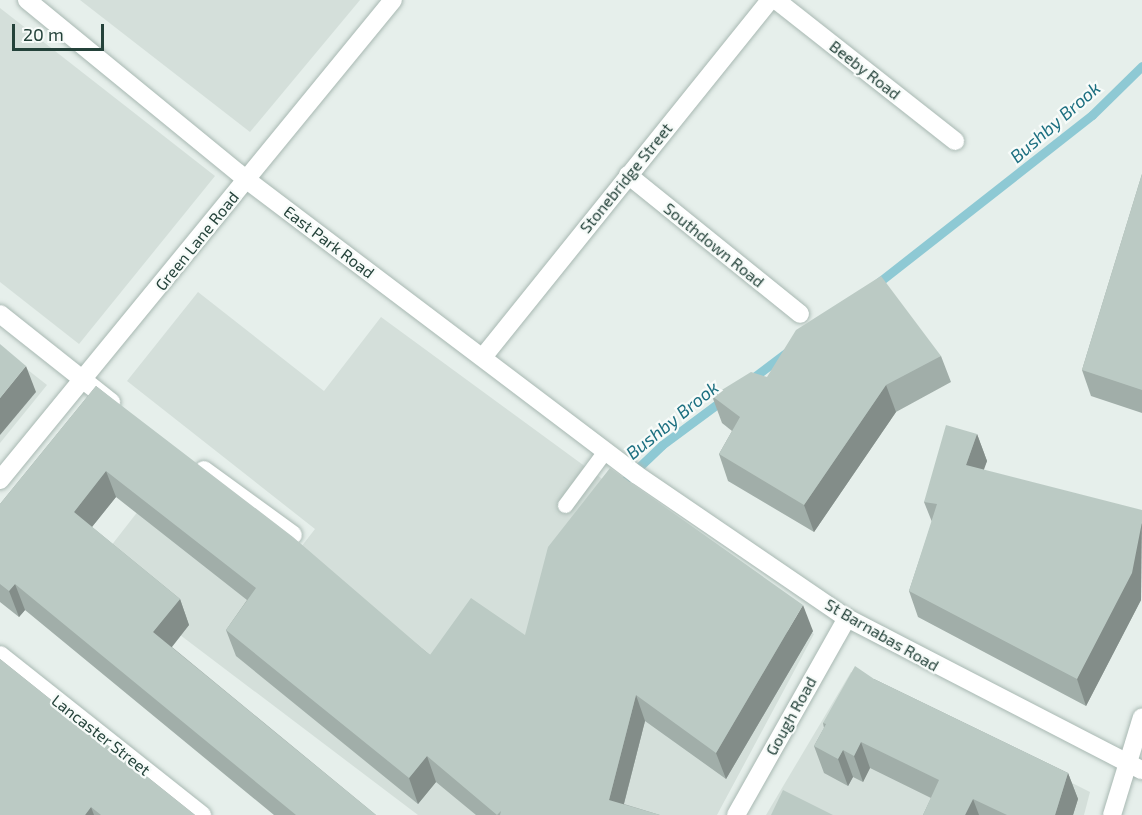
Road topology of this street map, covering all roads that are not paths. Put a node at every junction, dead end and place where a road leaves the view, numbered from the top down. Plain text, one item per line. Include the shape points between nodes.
1 (27, 0) edge
2 (393, 0) edge
3 (770, 0) edge
4 (776, 0) edge
5 (955, 141) dead end
6 (628, 176) junction
7 (247, 180) junction
8 (0, 314) edge
9 (800, 314) dead end
10 (483, 357) junction
11 (82, 381) junction
12 (130, 416) edge
13 (612, 456) junction
14 (187, 458) edge
15 (637, 475) joint
16 (0, 480) edge
17 (565, 505) dead end
18 (293, 535) edge
19 (847, 618) junction
20 (0, 655) edge
21 (1142, 717) edge
22 (1134, 767) edge
23 (202, 815) edge
24 (736, 815) edge
25 (1112, 815) edge

1 - 7 street, East Park Road
2 - 7 street, Green Lane Road
3 - 6 street, Stonebridge Street
4 - 5 street, Beeby Road
6 - 9 street, Southdown Road
6 - 10 street, Stonebridge Street
7 - 10 street, East Park Road
7 - 11 street, Green Lane Road
8 - 11 street
10 - 13 street, East Park Road
11 - 12 street
11 - 16 street, Green Lane Road
13 - 15 street, East Park Road
13 - 17 lane
14 - 18 street
15 - 19 street, St Barnabas Road
19 - 22 street, St Barnabas Road
19 - 24 street, Gough Road
20 - 23 street, Lancaster Street
21 - 22 street
22 - 25 street

